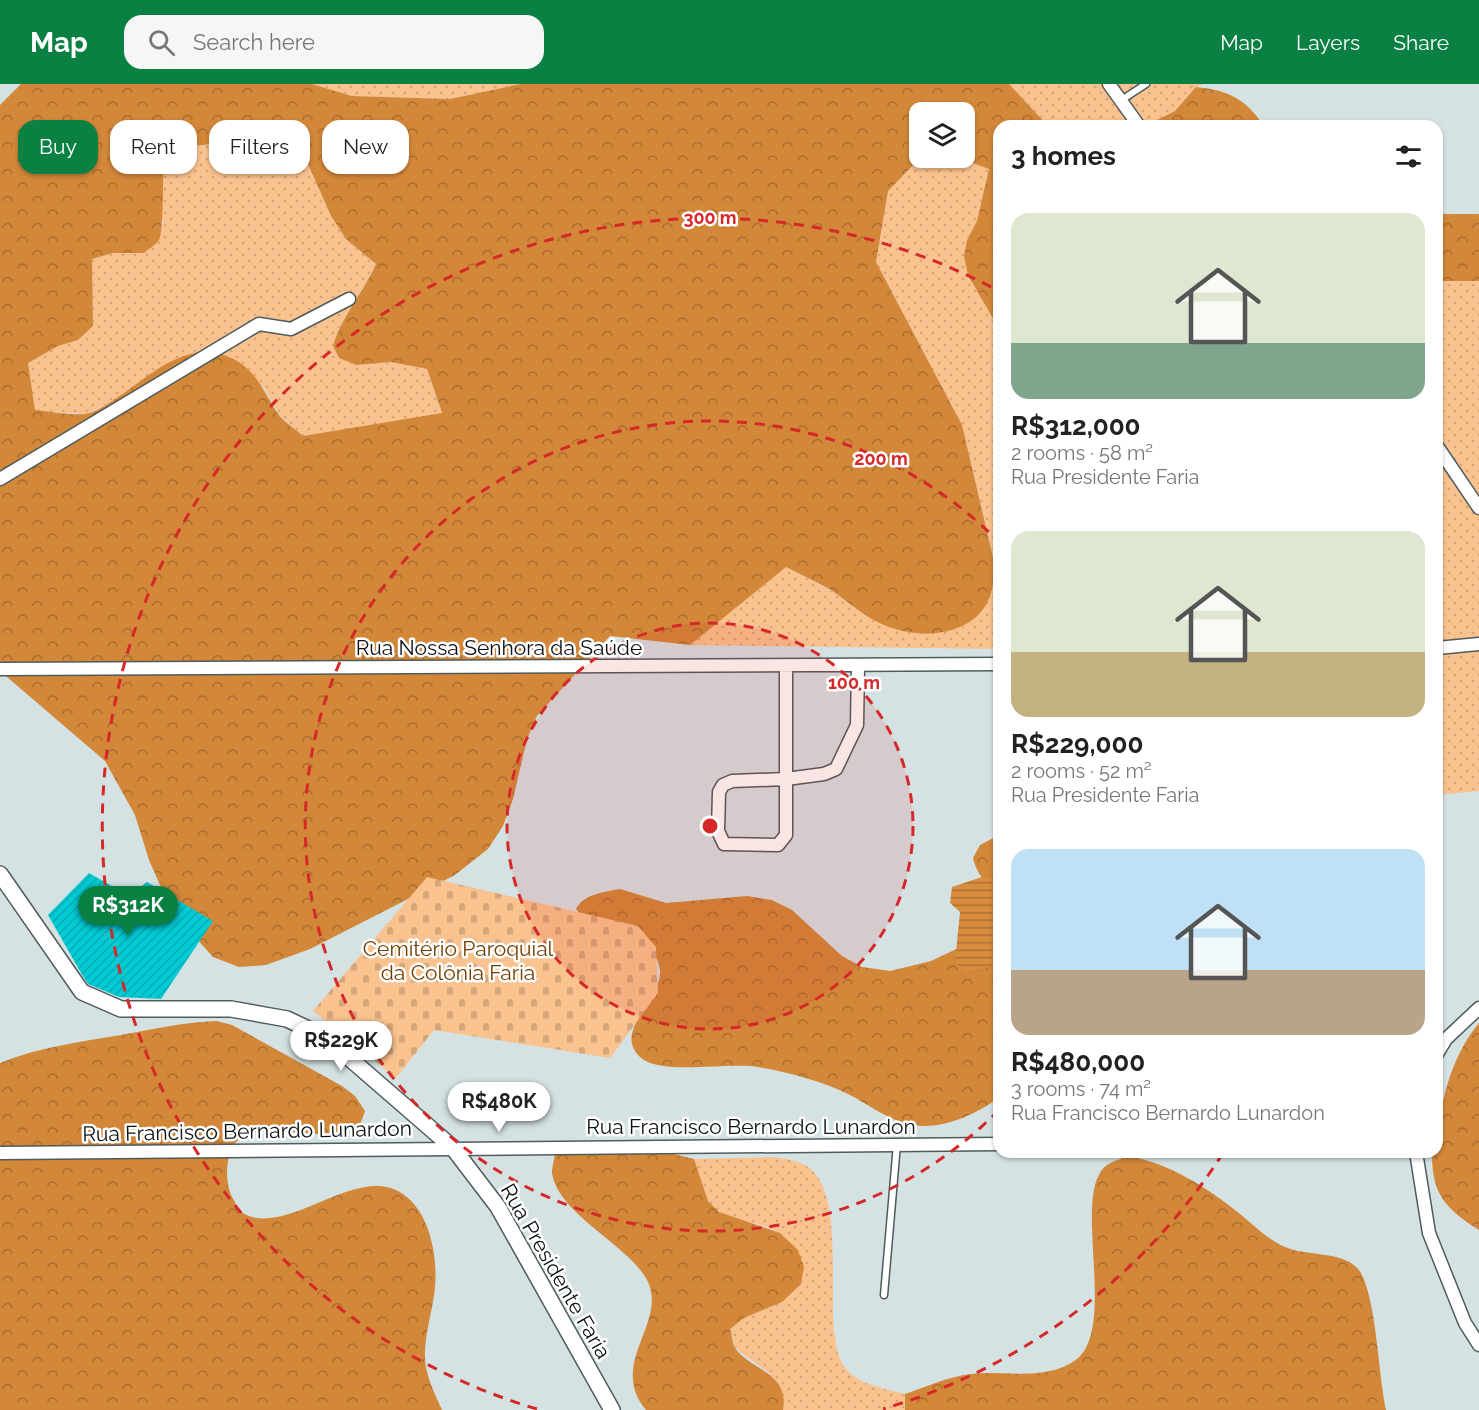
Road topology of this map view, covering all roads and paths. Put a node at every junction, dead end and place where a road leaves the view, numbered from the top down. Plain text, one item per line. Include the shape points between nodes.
1 (1109, 84) edge
2 (1146, 84) edge
3 (1120, 102) junction
4 (1134, 120) edge
5 (349, 299) dead end
6 (1443, 455) edge
7 (0, 479) edge
8 (1479, 508) edge
9 (1479, 645) edge
10 (1443, 648) edge
11 (993, 664) edge
12 (786, 665) junction
13 (858, 665) junction
14 (0, 669) edge
15 (786, 779) junction
16 (0, 874) edge
17 (1479, 1008) edge
18 (1443, 1044) edge
19 (897, 1144) junction
20 (993, 1144) edge
21 (453, 1148) junction
22 (0, 1153) edge
23 (1417, 1158) edge
24 (884, 1295) dead end
25 (1479, 1345) edge
26 (612, 1410) edge

1 - 3 street
2 - 3 lane
3 - 4 street
5 - 7 street via 291,329 268,323 246,330
6 - 8 street
9 - 10 street
11 - 13 street, Rua Nossa Senhora da Saúde
12 - 13 street, Rua Nossa Senhora da Saúde
12 - 14 street, Rua Nossa Senhora da Saúde
12 - 15 street
13 - 15 street via 858,725 836,769
15 - 15 street via 783,841 724,844 718,831 719,792 723,786 732,781
16 - 21 street, Rua Presidente Faria via 82,992 121,1009 231,1009 287,1019 325,1037
17 - 18 street
19 - 20 street, Rua Francisco Bernardo Lunardon
19 - 21 street, Rua Francisco Bernardo Lunardon
19 - 24 lane
21 - 22 street, Rua Francisco Bernardo Lunardon
21 - 26 street, Rua Presidente Faria via 498,1207
23 - 25 street via 1429,1233 1465,1323

